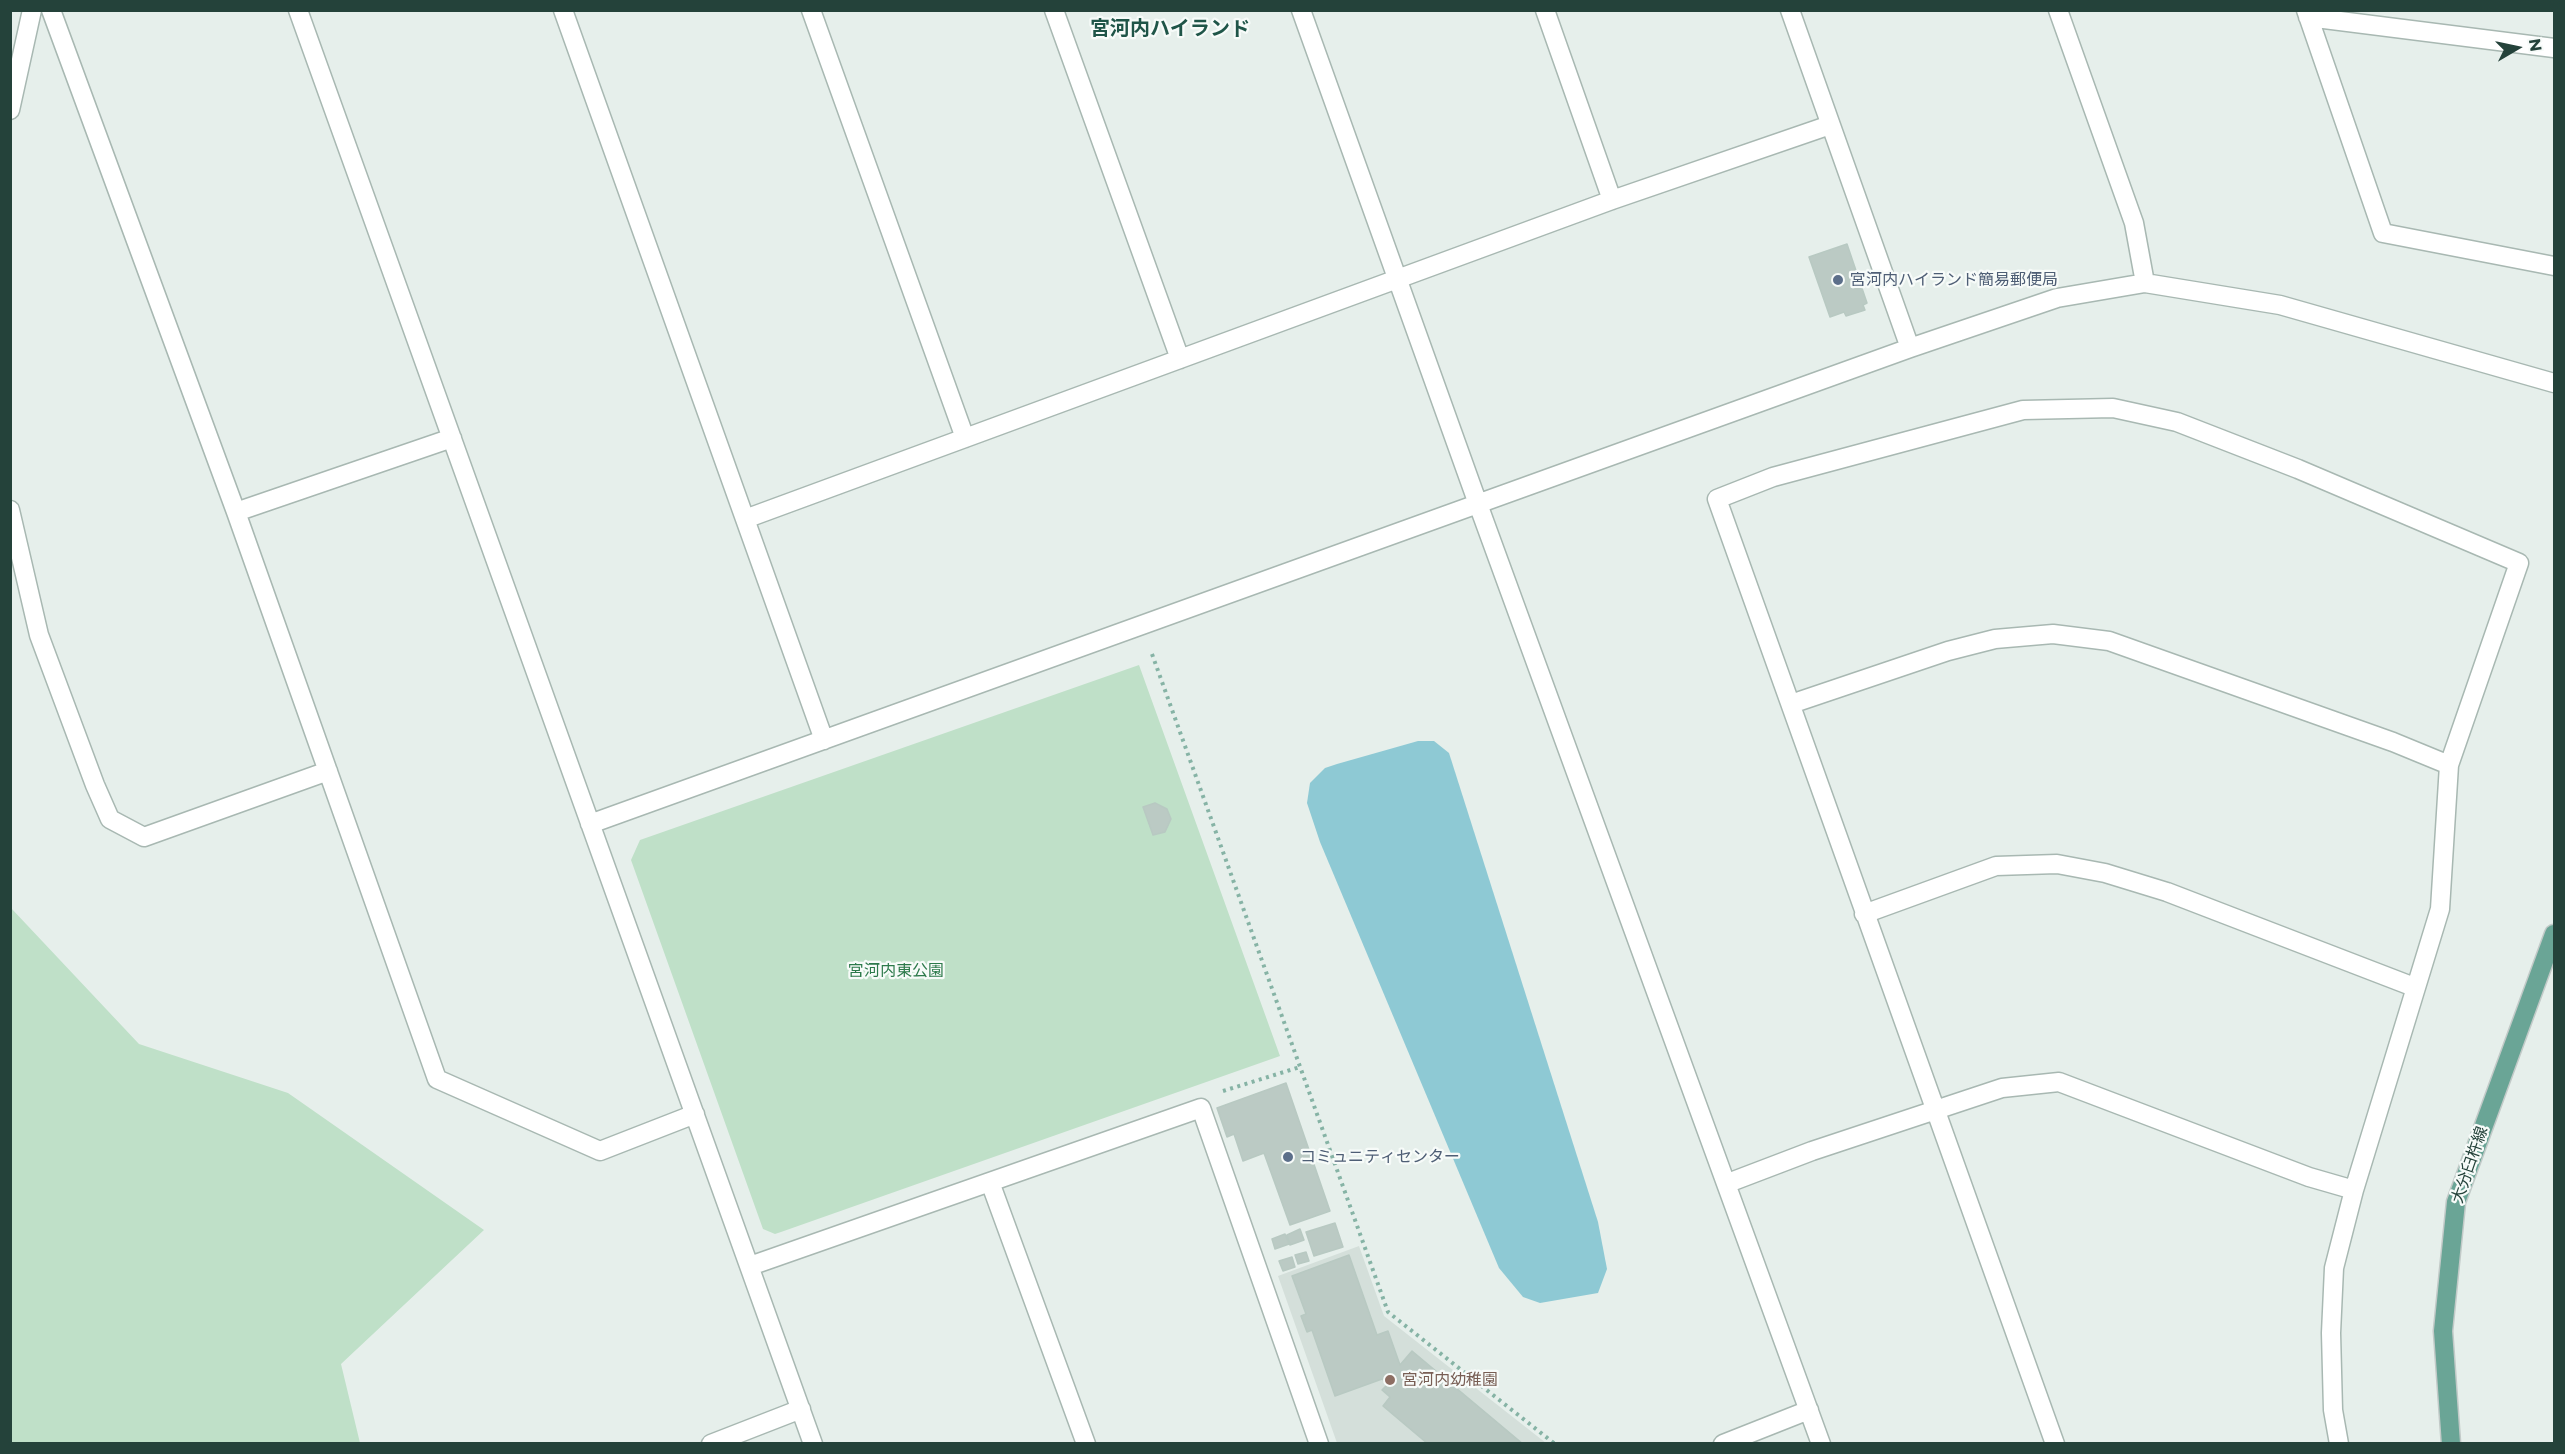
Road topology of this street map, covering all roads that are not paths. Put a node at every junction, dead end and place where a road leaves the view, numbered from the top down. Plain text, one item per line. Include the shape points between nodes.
1 (32, 10) edge
2 (51, 10) edge
3 (298, 10) edge
4 (563, 10) edge
5 (811, 10) edge
6 (1054, 10) edge
7 (1301, 10) edge
8 (1545, 10) edge
9 (1790, 10) edge
10 (2058, 10) edge
11 (2307, 14) edge
12 (2554, 48) edge
13 (10, 110) edge
14 (1830, 125) junction
15 (1612, 200) junction
16 (2554, 266) edge
17 (1397, 280) junction
18 (2145, 283) junction
19 (1910, 348) junction
20 (1180, 360) junction
21 (2554, 383) edge
22 (452, 438) junction
23 (965, 438) junction
24 (1478, 504) junction
25 (10, 510) edge
26 (236, 512) junction
27 (745, 519) junction
28 (1791, 704) junction
29 (824, 740) junction
30 (2449, 765) junction
31 (328, 771) junction
32 (590, 824) junction
33 (1864, 914) junction
34 (2554, 934) edge
35 (2414, 987) junction
36 (1936, 1110) junction
37 (695, 1114) junction
38 (990, 1182) junction
39 (1728, 1183) junction
40 (2354, 1190) junction
41 (750, 1266) junction
42 (801, 1408) junction
43 (1809, 1410) junction
44 (711, 1443) edge
45 (813, 1443) edge
46 (1086, 1443) edge
47 (1319, 1443) edge
48 (1723, 1443) edge
49 (1821, 1443) edge
50 (2055, 1443) edge
51 (2339, 1443) edge
52 (2451, 1443) edge

1 - 13 street
2 - 26 street
3 - 22 street
4 - 27 street
5 - 23 street
6 - 20 street
7 - 17 street
8 - 15 street
9 - 14 street
10 - 18 street via 2134,223
11 - 12 street
11 - 16 street via 2383,233
14 - 15 street
14 - 19 street
15 - 17 street
17 - 20 street
17 - 24 street
18 - 19 street via 2057,298
18 - 21 street via 2280,305
19 - 24 street
20 - 23 street
22 - 26 street
22 - 32 street
23 - 27 street
24 - 29 street
24 - 39 street
25 - 31 street via 39,635 110,819 144,837
26 - 31 street
27 - 29 street
28 - 30 street via 1948,651 1995,639 2053,634 2109,641
28 - 30 street via 1717,499 1773,477 2024,410 2113,408 2177,422 2519,563
28 - 33 street
29 - 32 street
30 - 35 street via 2440,909
31 - 37 street via 437,1079 600,1151
32 - 37 street
33 - 35 street via 1996,866 2057,864 2105,873 2167,892
33 - 36 street
34 - 52 main road, 大分臼杵線 via 2456,1202 2443,1331
35 - 40 street
36 - 39 street
36 - 40 street via 2002,1088 2059,1082 2309,1177
36 - 50 street
37 - 41 street
38 - 41 street
38 - 46 street
38 - 47 street via 1201,1108
39 - 43 street
40 - 51 street via 2334,1268 2332,1410
41 - 42 street
42 - 44 street
42 - 45 street
43 - 48 street
43 - 49 street

